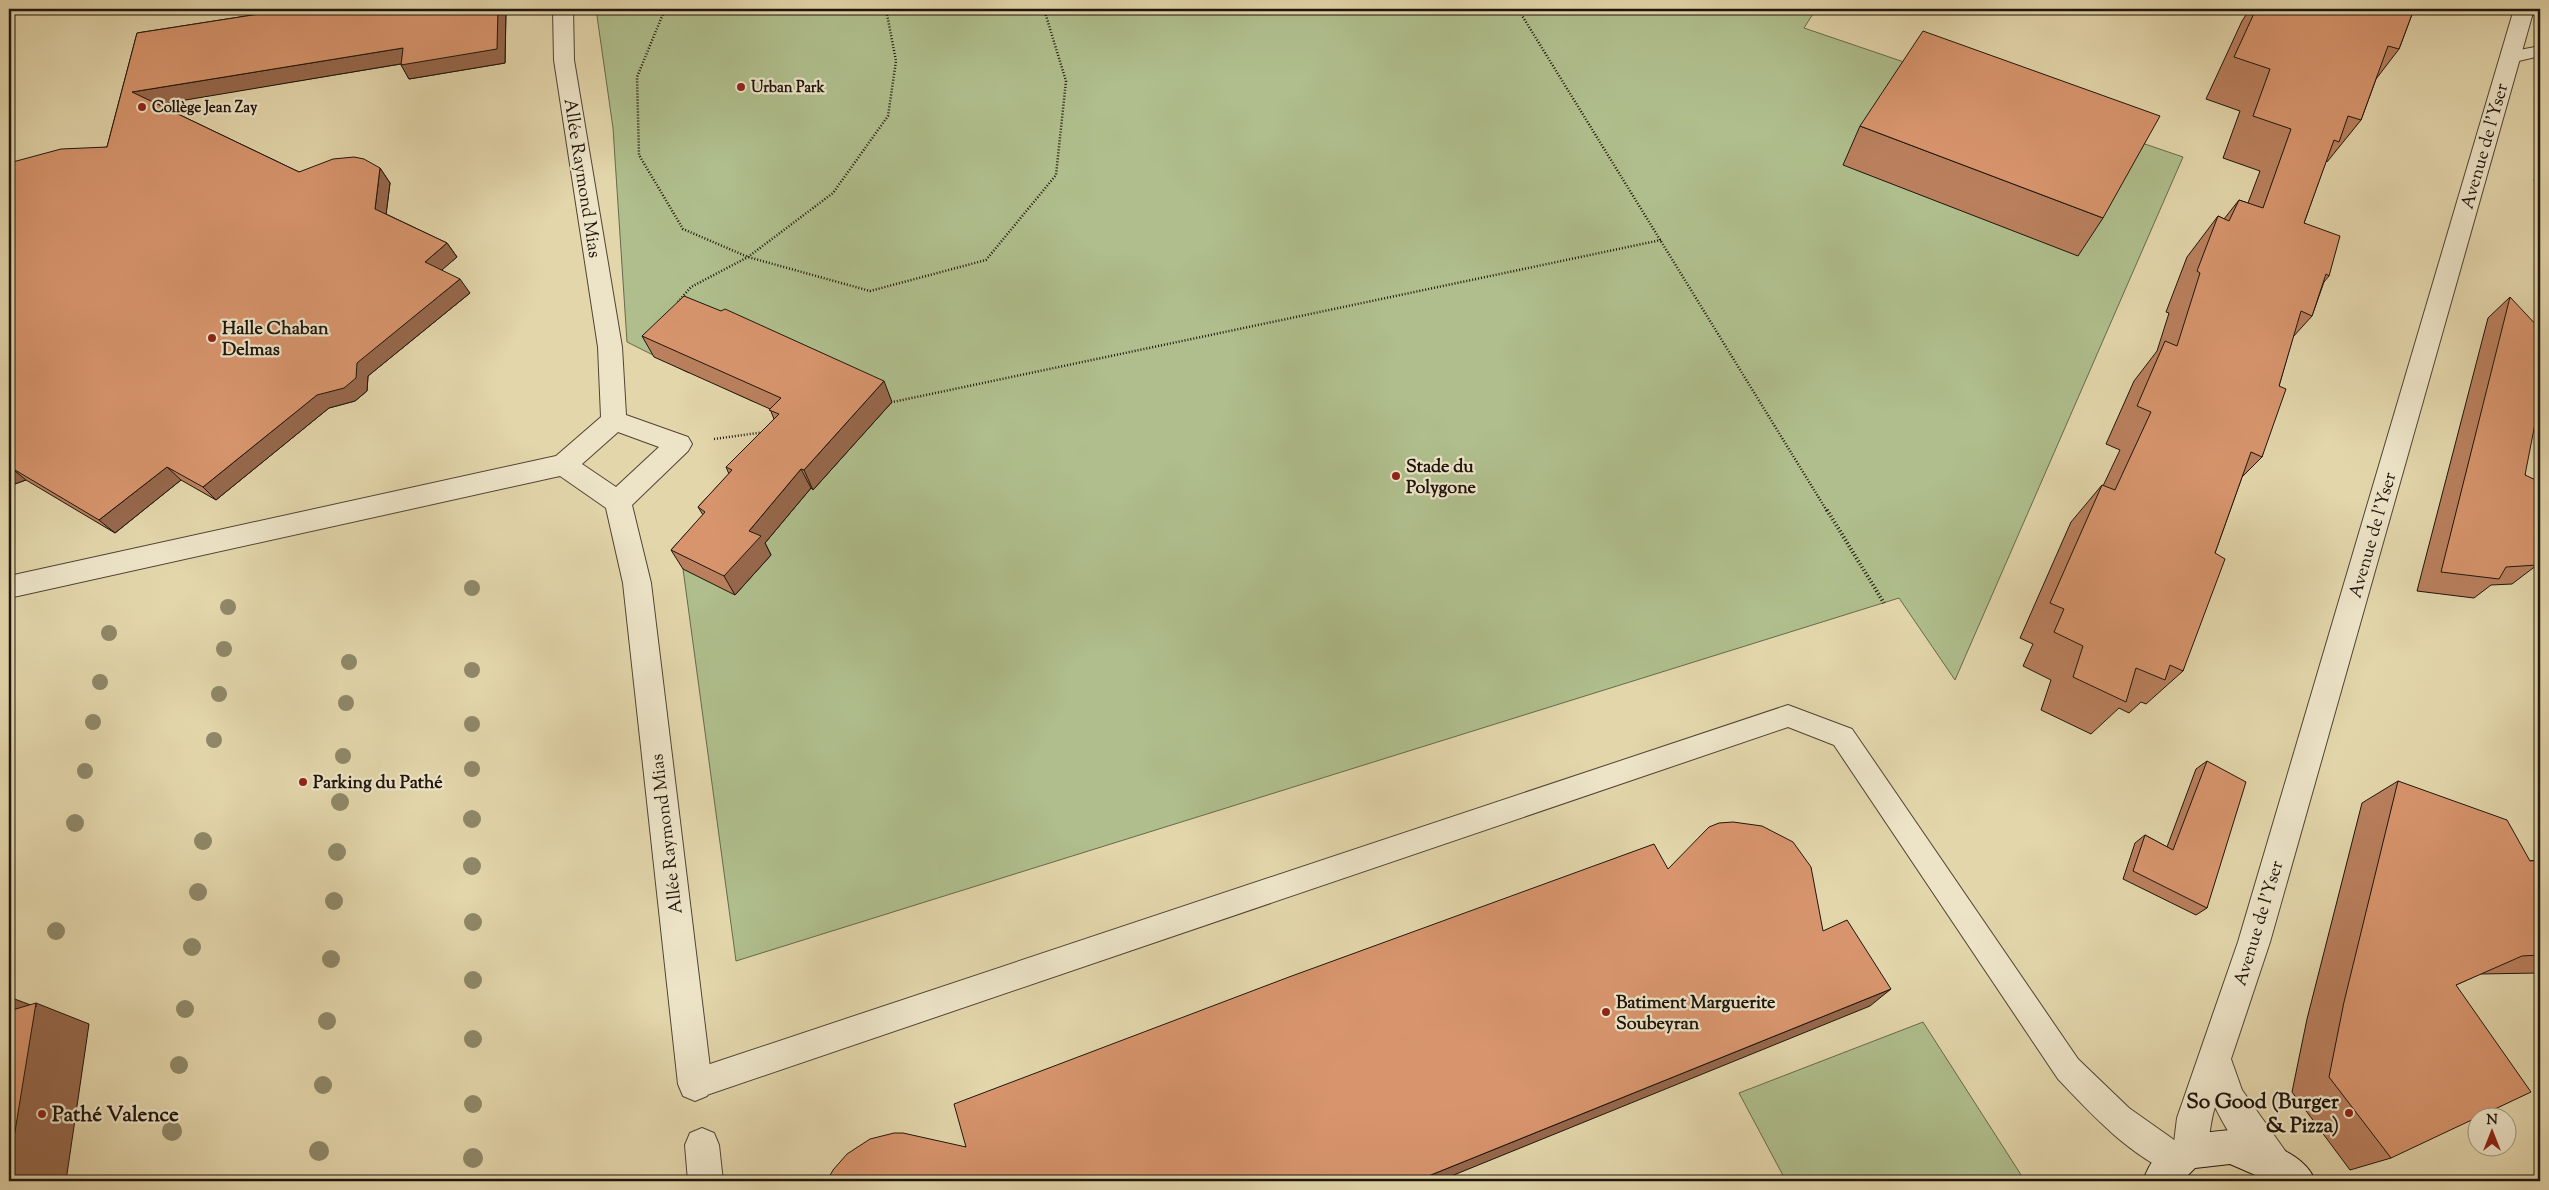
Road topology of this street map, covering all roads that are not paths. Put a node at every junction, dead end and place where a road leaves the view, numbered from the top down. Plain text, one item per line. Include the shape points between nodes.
1 (563, 9) edge
2 (2524, 9) edge
3 (2540, 51) edge
4 (2510, 57) junction
5 (614, 421) junction
6 (564, 465) junction
7 (618, 502) junction
8 (9, 587) edge
9 (2214, 1059) junction
10 (695, 1084) joint
11 (702, 1144) dead end
12 (2176, 1164) edge
13 (2286, 1173) edge
14 (706, 1181) edge

1 - 5 street, Allée Raymond Mias via 564,60 610,346
2 - 4 street, Avenue de l'Yser
3 - 4 lane
4 - 9 street, Avenue de l'Yser via 2254,942
5 - 6 street
5 - 7 street via 679,444
6 - 7 street
6 - 8 street
7 - 10 street, Allée Raymond Mias via 638,583
9 - 12 street, Avenue de l'Yser
9 - 13 street via 2230,1103
10 - 12 lane via 1788,716 1843,737 2068,1069 2107,1110
11 - 14 street
12 - 13 street via 2230,1147

